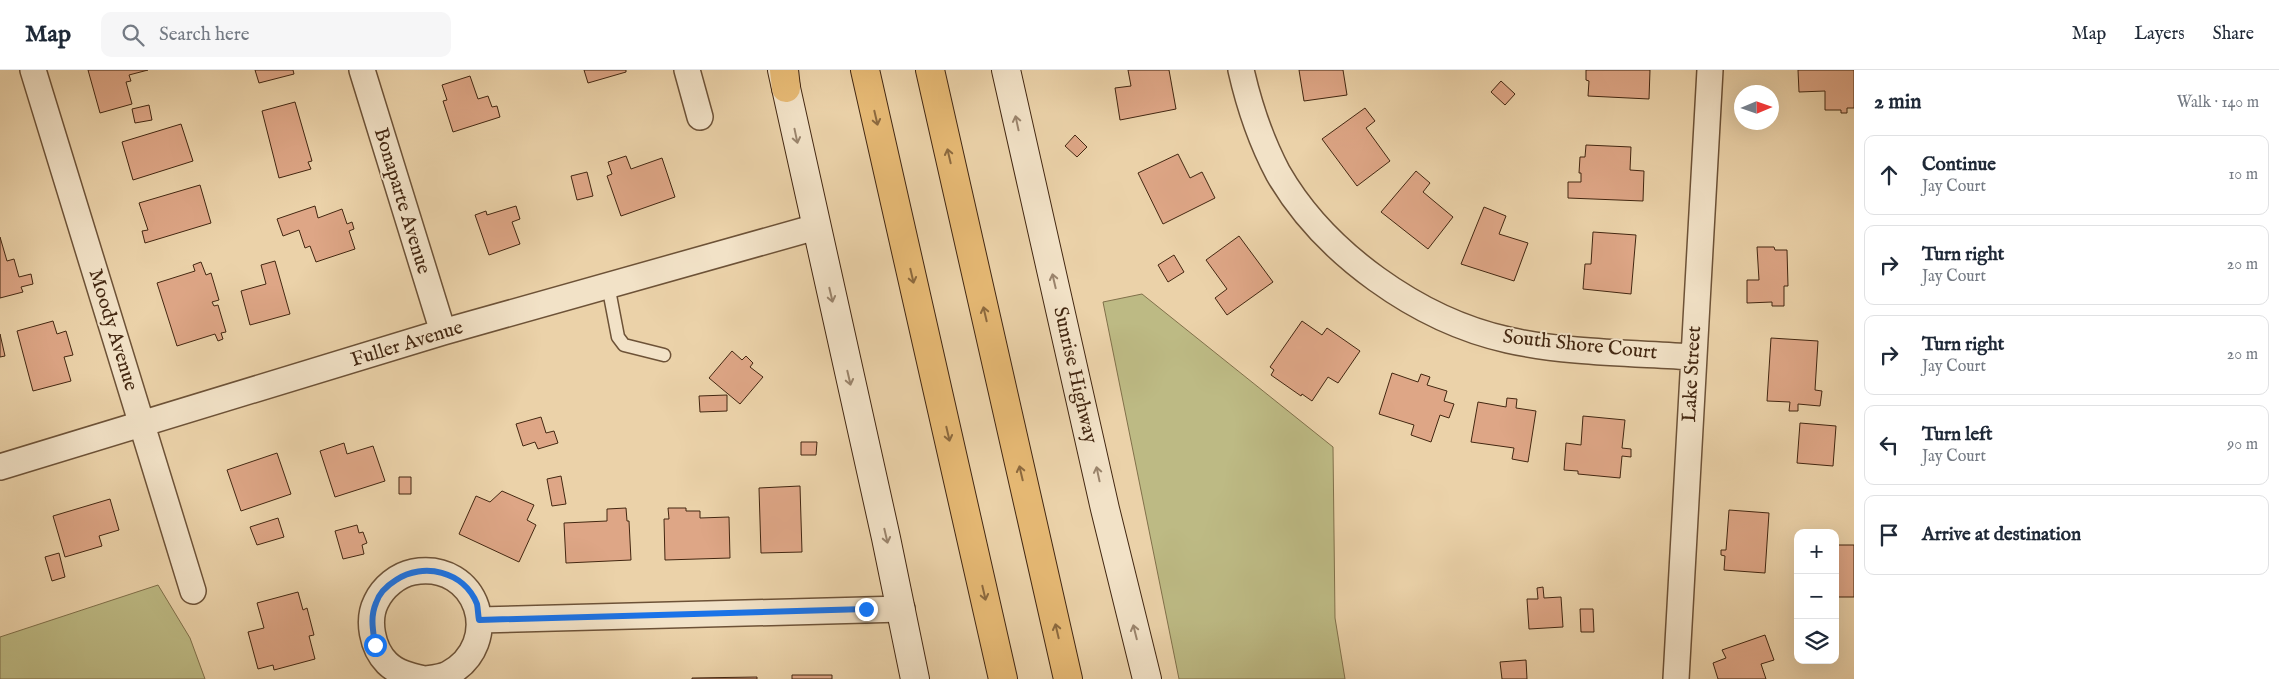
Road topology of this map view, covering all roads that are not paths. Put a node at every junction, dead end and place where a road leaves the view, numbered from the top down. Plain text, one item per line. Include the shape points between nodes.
1 (33, 70) edge
2 (362, 70) edge
3 (687, 70) edge
4 (865, 70) edge
5 (930, 70) edge
6 (1006, 70) edge
7 (1240, 70) edge
8 (1710, 70) edge
9 (784, 76) edge
10 (700, 117) dead end
11 (816, 227) junction
12 (608, 285) junction
13 (443, 332) junction
14 (664, 355) dead end
15 (1693, 357) junction
16 (142, 425) junction
17 (0, 468) edge
18 (194, 591) dead end
19 (902, 609) junction
20 (479, 620) junction
21 (425, 679) edge
22 (914, 679) edge
23 (1003, 679) edge
24 (1068, 679) edge
25 (1148, 679) edge
26 (1676, 679) edge

1 - 16 street, Moody Avenue
2 - 13 street, Bonaparte Avenue
3 - 10 street
4 -> 23 highway
24 -> 5 highway
25 -> 6 main road, Sunrise Highway via 1105,509
7 - 15 street, South Shore Court via 1265,145 1295,198 1336,244 1390,288 1444,320 1508,340 1562,348
8 - 15 street, Lake Street
9 -> 11 main road
11 - 12 street, Fuller Avenue
11 -> 19 main road
12 - 13 street, Fuller Avenue
12 - 14 lane via 618,337 624,345
13 - 16 street, Fuller Avenue
15 - 26 street, Lake Street
16 - 17 street, Fuller Avenue
16 - 18 street, Moody Avenue
19 - 20 street
19 - 22 main road
20 - 21 street via 476,646 464,663 446,675
20 - 21 street via 476,604 465,586 447,574 427,569 406,573 388,585 374,610 371,624 375,645 386,662 404,674

